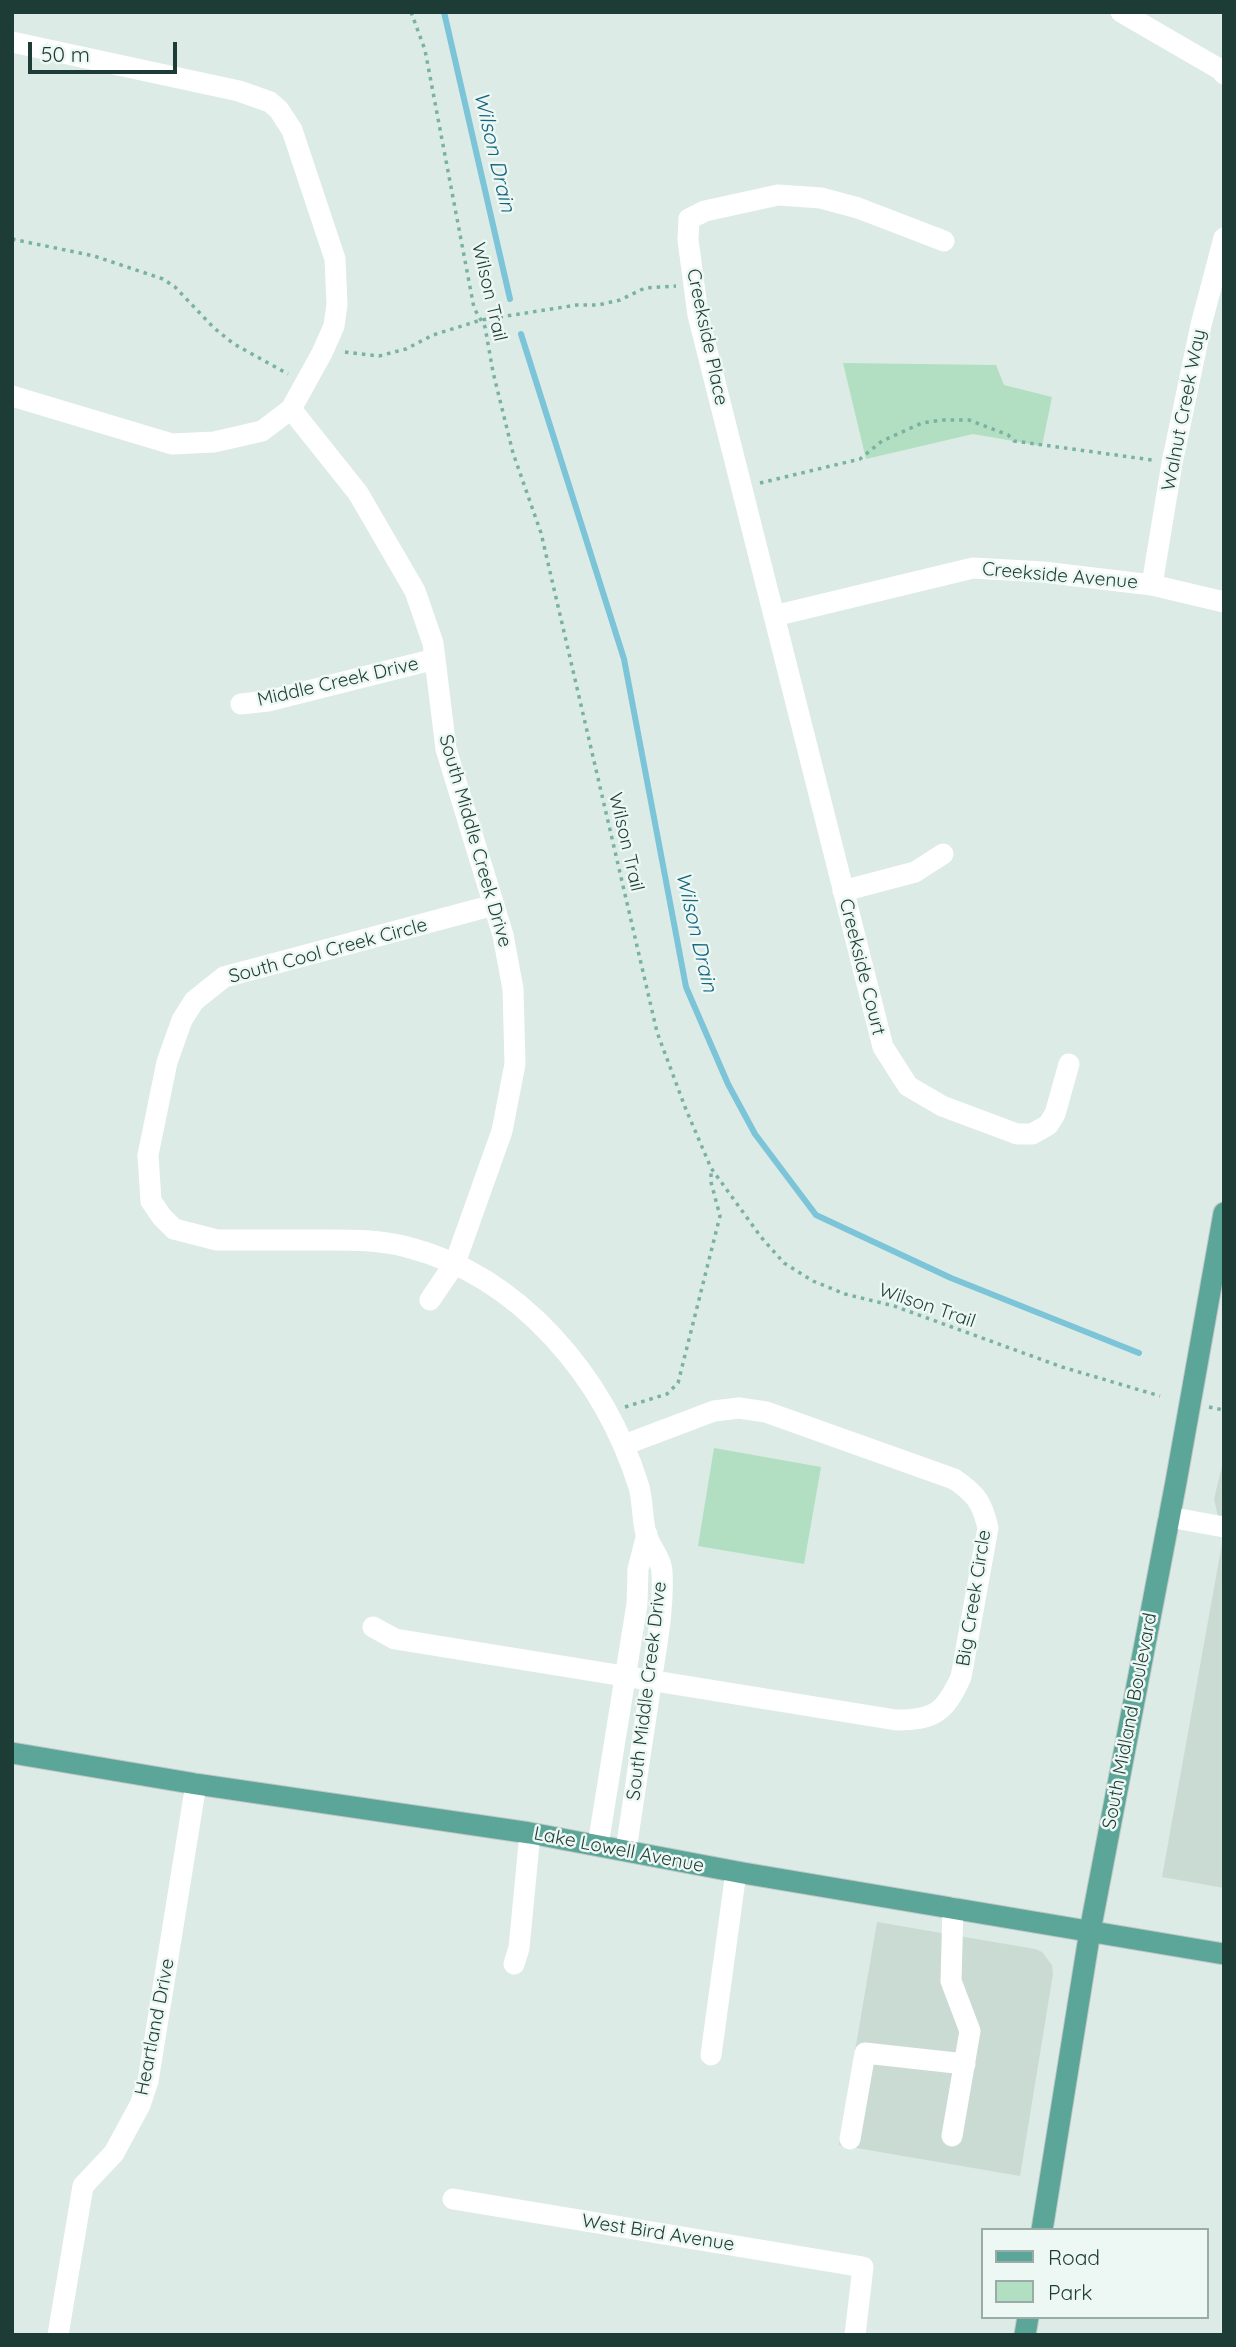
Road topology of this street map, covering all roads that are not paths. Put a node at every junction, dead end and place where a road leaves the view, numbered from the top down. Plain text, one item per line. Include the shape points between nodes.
1 (1121, 12) edge
2 (12, 42) edge
3 (1224, 74) edge
4 (1224, 237) edge
5 (944, 241) dead end
6 (12, 396) edge
7 (290, 409) junction
8 (1152, 585) junction
9 (1224, 602) edge
10 (774, 616) junction
11 (435, 659) junction
12 (241, 705) dead end
13 (798, 712) joint
14 (943, 854) dead end
15 (843, 891) junction
16 (494, 905) junction
17 (1069, 1064) dead end
18 (1224, 1213) edge
19 (455, 1264) junction
20 (1216, 1296) edge
21 (430, 1300) dead end
22 (624, 1445) junction
23 (1169, 1517) junction
24 (1224, 1527) edge
25 (646, 1534) junction
26 (373, 1627) dead end
27 (626, 1675) junction
28 (651, 1679) junction
29 (12, 1753) edge
30 (196, 1784) junction
31 (530, 1833) junction
32 (598, 1845) junction
33 (626, 1850) junction
34 (736, 1872) junction
35 (953, 1908) junction
36 (1090, 1931) junction
37 (1224, 1954) edge
38 (514, 1964) dead end
39 (711, 2055) dead end
40 (965, 2064) junction
41 (952, 2136) dead end
42 (850, 2139) dead end
43 (453, 2199) dead end
44 (1042, 2228) edge
45 (58, 2335) edge
46 (855, 2335) edge

1 - 3 street
2 - 7 street via 239,91 279,110 292,130 335,259 337,304 326,345
4 - 8 street, Walnut Creek Way via 1172,463
5 - 10 street, Creekside Place via 821,198 778,195 705,211 689,219 698,315
6 - 7 street via 172,444 214,442 262,431
7 - 11 street, South Middle Creek Drive via 358,493 415,591
8 - 9 street, Creekside Avenue
8 - 10 street, Creekside Avenue via 973,568
10 - 13 street, Creekside Place
11 - 12 street, Middle Creek Drive
11 - 16 street, South Middle Creek Drive via 446,749
13 - 15 street, Creekside Court
14 - 15 street via 915,872
15 - 17 street, Creekside Court via 883,1047 908,1086 942,1106 1017,1134 1032,1134 1048,1125 1055,1114
16 - 19 street, South Middle Creek Drive via 513,989 514,1064 502,1131
16 - 19 street, South Cool Creek Circle via 224,977 194,1001 183,1020 167,1062 148,1154 151,1201 174,1229 217,1240 371,1240 405,1246
18 - 20 main road, South Midland Boulevard
19 - 21 street, South Middle Creek Drive
19 - 22 street, South Middle Creek Drive via 547,1328 585,1375
20 - 23 main road, South Midland Boulevard
22 - 25 street, South Middle Creek Drive via 640,1489
22 - 28 street, Big Creek Circle via 714,1411 765,1412 954,1479 973,1492 988,1528 961,1677 940,1710 922,1720 896,1720
23 - 24 street
23 - 36 main road, South Midland Boulevard
25 - 27 street, South Middle Creek Drive
25 - 28 street, South Middle Creek Drive via 662,1569
26 - 27 street, South Middle Creek Drive via 395,1639
27 - 28 street, Big Creek Circle
27 - 32 street, South Middle Creek Drive
28 - 33 street, South Middle Creek Drive
29 - 30 main road, Lake Lowell Avenue
30 - 31 main road, Lake Lowell Avenue
30 - 45 street, Heartland Drive via 148,2081 114,2153 83,2186
31 - 32 main road, Lake Lowell Avenue
31 - 38 street
32 - 33 main road, Lake Lowell Avenue
33 - 34 main road, Lake Lowell Avenue
34 - 35 main road, Lake Lowell Avenue
34 - 39 street
35 - 36 main road, Lake Lowell Avenue
35 - 40 street via 951,1981 970,2031
36 - 37 main road, Lake Lowell Avenue
36 - 44 main road, South Midland Boulevard
40 - 41 street
40 - 42 street via 865,2053
43 - 46 street, West Bird Avenue via 863,2267

